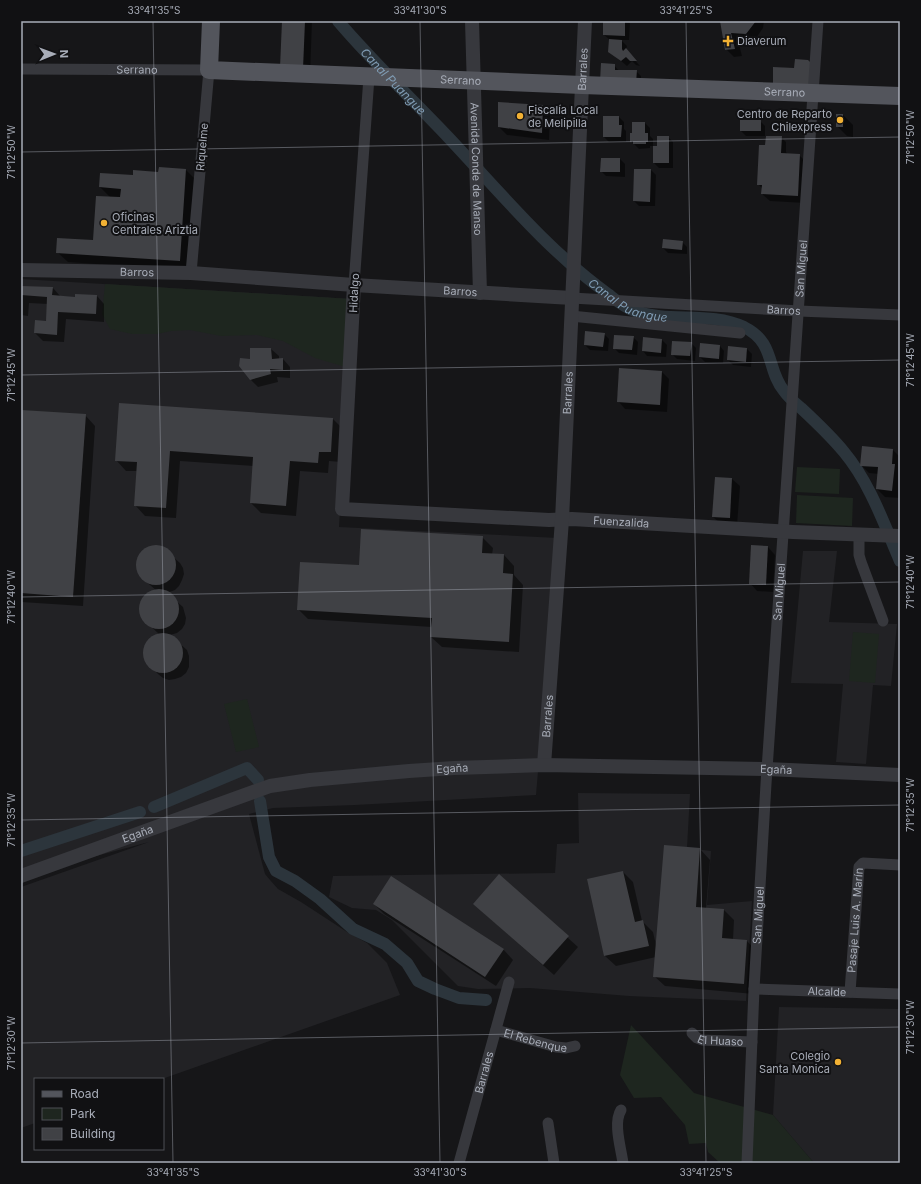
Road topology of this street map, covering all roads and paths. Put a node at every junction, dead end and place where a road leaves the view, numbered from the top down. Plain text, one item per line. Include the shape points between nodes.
1 (211, 21) edge
2 (472, 21) edge
3 (585, 21) edge
4 (818, 21) edge
5 (21, 69) edge
6 (209, 70) junction
7 (374, 77) junction
8 (474, 81) junction
9 (582, 85) junction
10 (814, 93) junction
11 (900, 96) edge
12 (21, 270) edge
13 (191, 273) junction
14 (354, 285) junction
15 (480, 293) junction
16 (572, 298) junction
17 (799, 311) junction
18 (900, 314) edge
19 (571, 316) junction
20 (740, 333) dead end
21 (342, 509) joint
22 (562, 520) junction
23 (783, 531) junction
24 (859, 534) junction
25 (900, 536) edge
26 (883, 621) dead end
27 (544, 765) junction
28 (767, 769) junction
29 (900, 775) edge
30 (900, 865) edge
31 (21, 876) edge
32 (509, 982) dead end
33 (754, 990) junction
34 (850, 992) junction
35 (900, 994) edge
36 (496, 1030) junction
37 (692, 1033) dead end
38 (752, 1042) junction
39 (575, 1046) dead end
40 (621, 1110) dead end
41 (548, 1123) dead end
42 (459, 1163) edge
43 (554, 1163) edge
44 (624, 1163) edge
45 (747, 1163) edge

1 - 6 main road, Riquelme
2 - 8 street, Avenida Conde de Manso
3 - 9 street, Barrales
4 - 10 street, San Miguel
5 - 6 street, Serrano
6 - 7 main road, Serrano
6 - 13 street, Riquelme
7 - 8 main road, Serrano
7 - 14 street, Hidalgo
8 - 9 main road, Serrano
8 - 15 street, Avenida Conde de Manso
9 - 10 main road, Serrano
9 - 16 street, Barrales
10 - 11 main road, Serrano
10 - 17 street, San Miguel
12 - 13 street, Barros
13 - 14 street, Barros
14 - 15 street, Barros
14 - 21 street, Hidalgo
15 - 16 street, Barros
16 - 17 street, Barros
16 - 19 street, Barrales
17 - 18 street, Barros
17 - 23 street, San Miguel
19 - 20 street
19 - 22 street, Barrales
21 - 22 street, Fuenzalida
22 - 23 street, Fuenzalida
22 - 27 street, Barrales
23 - 24 street, Fuenzalida
23 - 28 street, San Miguel
24 - 25 street, Fuenzalida
24 - 26 street via 859,555
27 - 28 street, Egaña
27 - 31 street, Egaña via 417,771 270,786
28 - 29 street, Egaña
28 - 33 street, San Miguel
30 - 34 street, Pasaje Luis A. Marín via 863,863 860,867
32 - 36 street, Barrales
33 - 34 street, Alcalde
33 - 38 street, San Miguel
34 - 35 street, Alcalde
36 - 39 street, El Rebenque via 556,1047
36 - 42 street, Barrales
37 - 38 street, El Huaso via 702,1040
38 - 45 street, San Miguel
40 - 44 street via 617,1124
41 - 43 street

